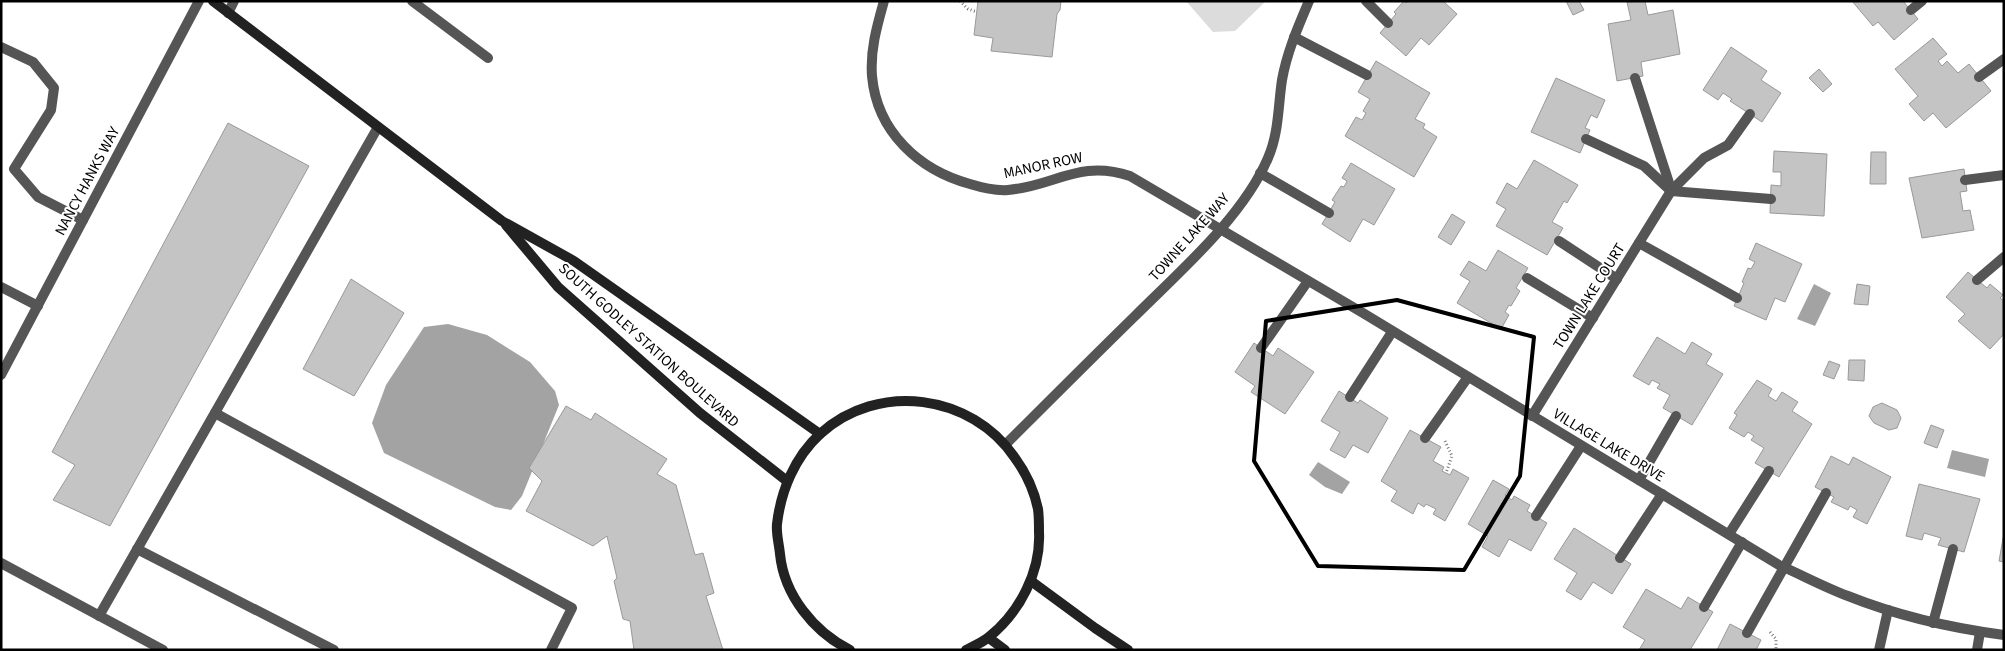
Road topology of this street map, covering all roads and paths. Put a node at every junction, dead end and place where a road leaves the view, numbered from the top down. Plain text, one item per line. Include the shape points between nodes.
1 (198, 1) edge
2 (213, 1) edge
3 (234, 1) edge
4 (412, 1) edge
5 (884, 1) edge
6 (960, 1) edge
7 (1309, 1) edge
8 (1366, 1) edge
9 (1922, 1) edge
10 (1911, 10) dead end
11 (228, 12) junction
12 (977, 12) dead end
13 (1388, 23) dead end
14 (1294, 37) junction
15 (1, 47) edge
16 (488, 58) dead end
17 (2004, 59) edge
18 (1367, 75) dead end
19 (1979, 77) dead end
20 (1635, 78) dead end
21 (1750, 114) dead end
22 (378, 127) junction
23 (1586, 139) dead end
24 (1260, 173) junction
25 (2004, 175) edge
26 (1965, 180) dead end
27 (1671, 191) junction
28 (1771, 199) dead end
29 (1328, 213) dead end
30 (83, 220) junction
31 (502, 221) junction
32 (1220, 229) junction
33 (1559, 241) dead end
34 (1639, 243) junction
35 (2004, 257) edge
36 (1527, 278) dead end
37 (1617, 279) junction
38 (1977, 280) dead end
39 (1308, 281) junction
40 (1, 287) edge
41 (1737, 298) dead end
42 (38, 306) junction
43 (1593, 318) junction
44 (1392, 332) junction
45 (1261, 348) dead end
46 (1, 375) edge
47 (1468, 377) junction
48 (1350, 398) dead end
49 (215, 413) junction
50 (1532, 416) junction
51 (1676, 416) dead end
52 (1431, 430) junction
53 (820, 434) junction
54 (1425, 438) dead end
55 (1006, 444) junction
56 (1581, 446) junction
57 (1769, 472) dead end
58 (1446, 473) dead end
59 (1639, 480) junction
60 (787, 481) junction
61 (1826, 493) dead end
62 (1662, 494) junction
63 (1536, 516) dead end
64 (1728, 534) junction
65 (1742, 542) junction
66 (137, 549) junction
67 (1953, 549) dead end
68 (1620, 558) dead end
69 (1, 563) edge
70 (1783, 567) junction
71 (1031, 581) junction
72 (1704, 607) dead end
73 (1888, 610) junction
74 (99, 616) junction
75 (1933, 622) junction
76 (1980, 632) junction
77 (1747, 633) dead end
78 (2004, 635) edge
79 (988, 638) junction
80 (832, 646) edge
81 (163, 650) edge
82 (334, 650) edge
83 (551, 650) edge
84 (850, 650) edge
85 (966, 650) edge
86 (1006, 650) edge
87 (1128, 650) edge
88 (1879, 650) edge
89 (1977, 650) edge

1 - 30 street, NANCY HANKS WAY
2 - 11 street, SOUTH GODLEY STATION BOULEVARD
3 - 11 street
4 - 16 street
5 - 32 street, MANOR ROW via 871,55 874,89 890,127 922,164 949,178 994,190 1020,188 1080,171 1119,172 1142,182
6 - 12 path
7 - 14 street, TOWNE LAKE WAY
8 - 13 street
9 - 10 street
11 - 22 street, SOUTH GODLEY STATION BOULEVARD
14 - 18 street
14 - 24 street, TOWNE LAKE WAY via 1282,82 1273,145
15 - 30 street via 33,62 54,88 51,110 14,169 38,197
17 - 19 street
20 - 27 street
21 - 27 street, TOWN LAKE COURT via 1728,145 1704,158
22 - 31 street, SOUTH GODLEY STATION BOULEVARD
22 - 49 street
23 - 27 street via 1644,166
24 - 29 street
24 - 32 street, TOWNE LAKE WAY
25 - 26 street
27 - 28 street
27 - 34 street, TOWN LAKE COURT
30 - 42 street, NANCY HANKS WAY
31 - 53 street, SOUTH GODLEY STATION BOULEVARD via 574,261
31 - 60 street, SOUTH GODLEY STATION BOULEVARD via 558,287 700,413
32 - 39 street, VILLAGE LAKE DRIVE
32 - 55 street, TOWNE LAKE WAY
33 - 37 street
34 - 37 street, TOWN LAKE COURT
34 - 41 street
35 - 38 street
36 - 43 street
37 - 43 street, TOWN LAKE COURT
39 - 44 street, VILLAGE LAKE DRIVE
39 - 45 street
40 - 42 street
42 - 46 street, NANCY HANKS WAY
43 - 50 street, TOWN LAKE COURT
44 - 47 street, VILLAGE LAKE DRIVE
44 - 48 street
47 - 50 street, VILLAGE LAKE DRIVE
47 - 52 street
49 - 66 street
49 - 83 street via 572,608
50 - 56 street, VILLAGE LAKE DRIVE
51 - 59 street
52 - 54 street
52 - 58 path via 1447,443 1452,456
53 - 55 street via 849,414 881,403 915,400 949,406 980,421
53 - 60 street via 801,456
55 - 71 street via 1026,474 1038,509 1040,545
56 - 59 street, VILLAGE LAKE DRIVE
56 - 63 street
57 - 64 street
59 - 62 street, VILLAGE LAKE DRIVE
60 - 80 street via 777,525 782,570 802,611
61 - 70 street
62 - 64 street, VILLAGE LAKE DRIVE
62 - 68 street
64 - 65 street, VILLAGE LAKE DRIVE
65 - 70 street, VILLAGE LAKE DRIVE
65 - 72 street
66 - 74 street
66 - 82 street
67 - 75 street
69 - 74 street
70 - 73 street, VILLAGE LAKE DRIVE
70 - 77 street
71 - 79 street via 1013,612
71 - 87 street
73 - 75 street, VILLAGE LAKE DRIVE
73 - 88 street
74 - 81 street
75 - 76 street, VILLAGE LAKE DRIVE
76 - 78 street, VILLAGE LAKE DRIVE
76 - 89 street
79 - 85 street
79 - 86 street
80 - 84 street

